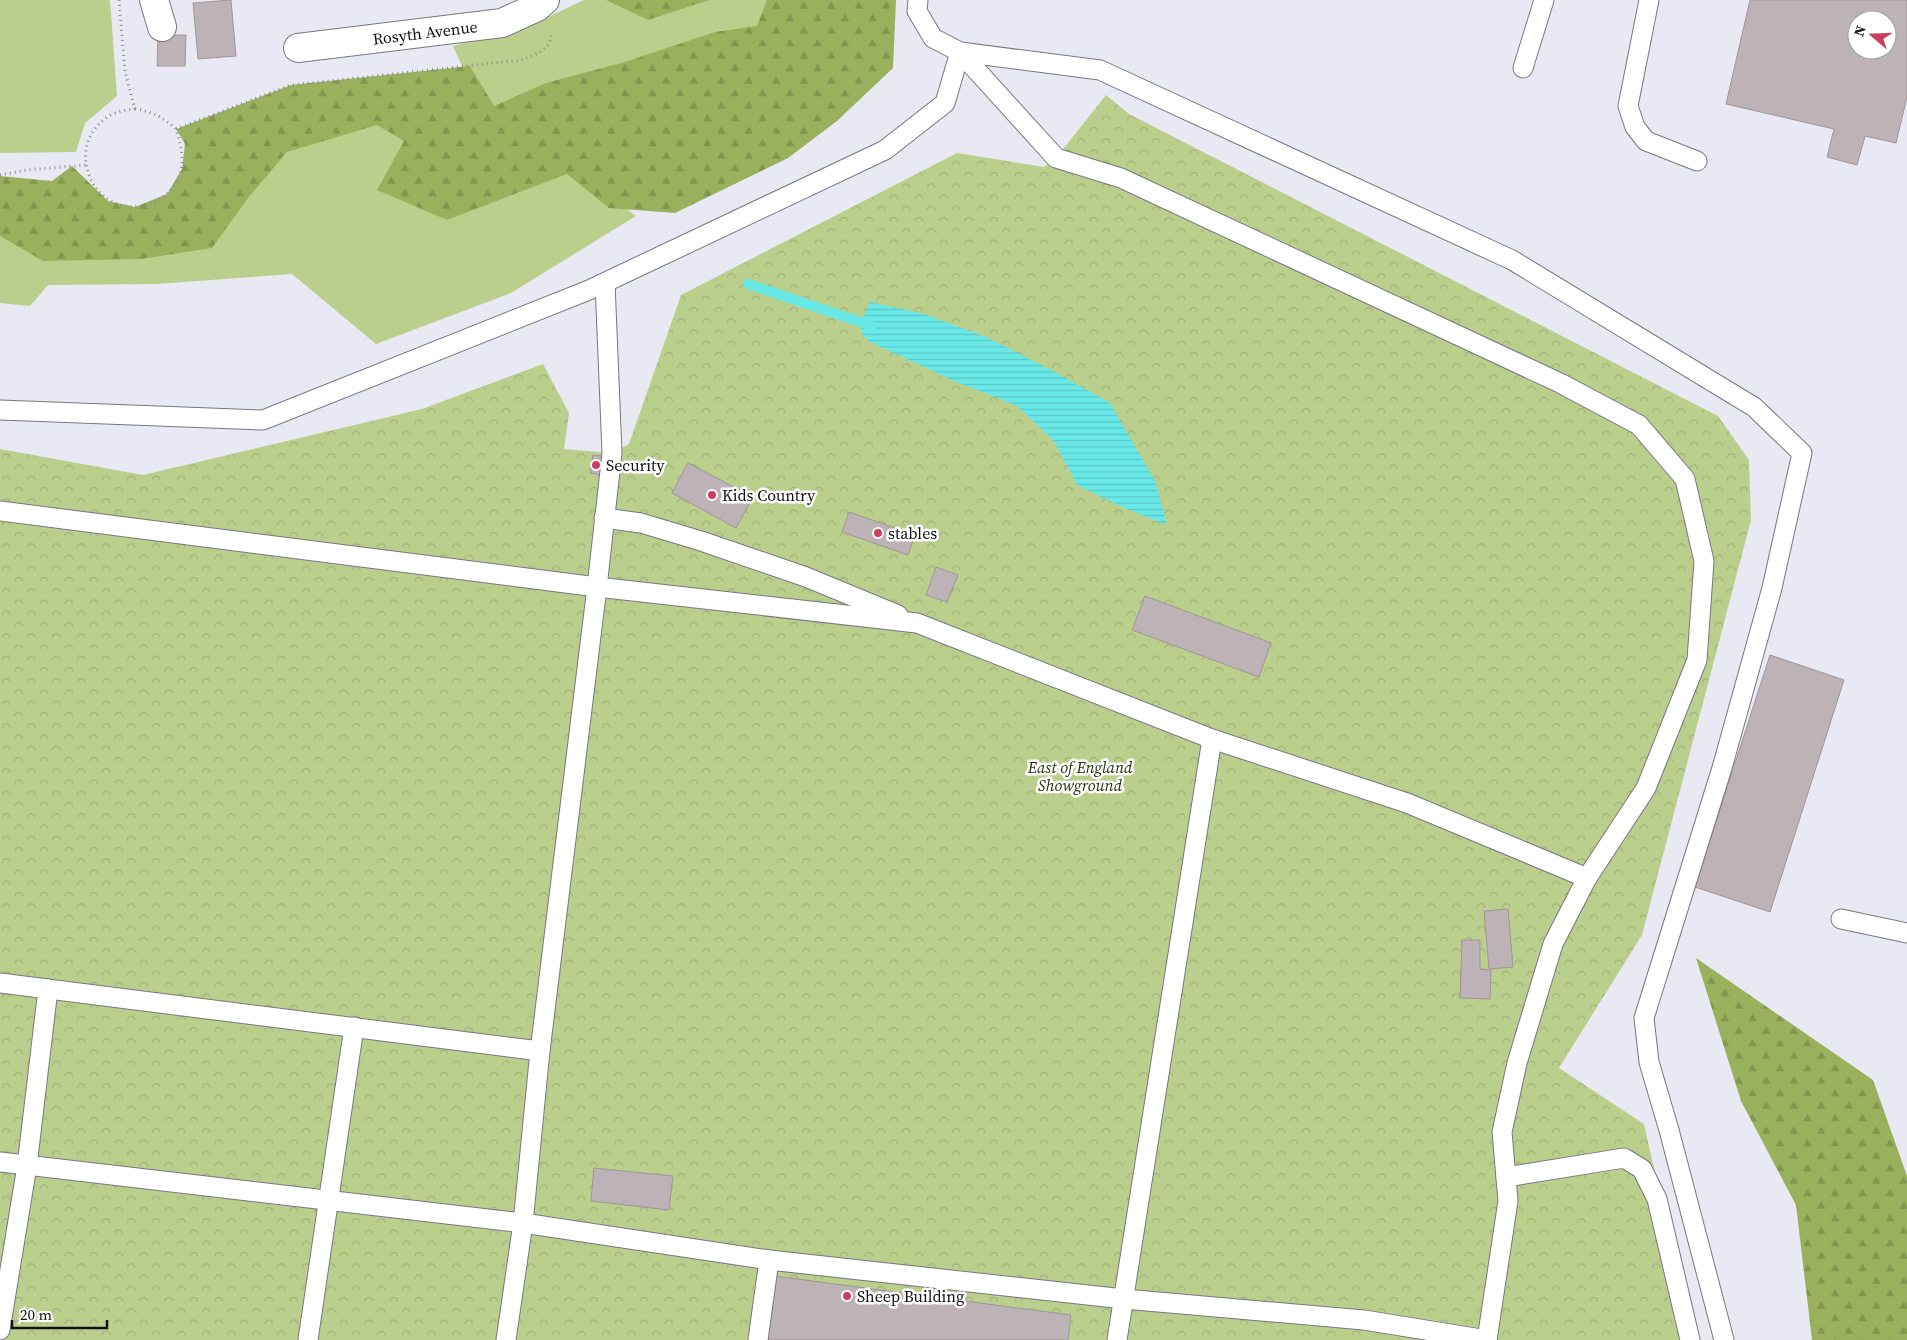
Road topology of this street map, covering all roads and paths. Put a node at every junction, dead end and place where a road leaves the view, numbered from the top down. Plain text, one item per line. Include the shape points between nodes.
1 (119, 0) edge
2 (154, 0) edge
3 (918, 0) edge
4 (1544, 0) edge
5 (1649, 0) edge
6 (541, 4) edge
7 (162, 27) dead end
8 (298, 48) dead end
9 (960, 52) junction
10 (1523, 68) dead end
11 (135, 109) junction
12 (176, 129) junction
13 (1697, 161) dead end
14 (86, 166) junction
15 (0, 175) edge
16 (605, 283) junction
17 (0, 410) edge
18 (0, 512) edge
19 (604, 518) junction
20 (597, 587) junction
21 (917, 623) junction
22 (1212, 740) junction
23 (1587, 878) junction
24 (1842, 919) dead end
25 (1907, 933) edge
26 (0, 984) edge
27 (48, 989) junction
28 (354, 1027) junction
29 (540, 1051) junction
30 (0, 1162) edge
31 (27, 1166) junction
32 (1506, 1177) junction
33 (328, 1201) junction
34 (523, 1223) junction
35 (769, 1260) junction
36 (1124, 1299) junction
37 (0, 1330) edge
38 (308, 1340) edge
39 (506, 1340) edge
40 (758, 1340) edge
41 (1117, 1340) edge
42 (1487, 1340) edge
43 (1690, 1340) edge
44 (1724, 1340) edge

1 - 11 path via 125,72
2 - 7 street
3 - 9 lane via 917,11 933,38
4 - 10 lane
5 - 13 lane via 1628,106 1635,126 1646,141
6 - 8 street, Rosyth Avenue via 502,23
6 - 12 path via 550,22 551,38 542,53 521,60 291,85
9 - 16 lane via 944,103 885,150
9 - 23 lane via 1056,158 1121,178 1560,383 1639,426 1686,479 1704,561 1696,660 1646,788
9 - 44 lane via 1100,70 1512,260 1754,407 1802,453 1772,588 1722,768 1644,1018 1649,1062
11 - 12 path via 148,111
11 - 14 path via 106,117 96,128 88,141
12 - 14 path via 183,153 182,169 165,196 150,204 135,207 118,205 104,197 93,185
14 - 15 path
16 - 17 lane via 263,420
16 - 19 lane via 612,453
18 - 20 lane
19 - 20 lane
19 - 21 lane via 641,523 701,541 806,577
20 - 21 lane
20 - 29 lane
21 - 22 lane
22 - 23 lane via 1407,803
22 - 36 lane
23 - 32 lane via 1553,944 1517,1063 1502,1132
24 - 25 lane
26 - 27 lane
27 - 28 lane
27 - 31 lane
28 - 29 lane
28 - 33 lane
29 - 34 lane
30 - 31 lane
31 - 33 lane
31 - 37 lane
32 - 42 lane via 1508,1200
32 - 43 lane via 1624,1158 1642,1169 1657,1199
33 - 34 lane
33 - 38 lane
34 - 35 lane
34 - 39 lane
35 - 36 lane
35 - 40 lane
36 - 41 lane
36 - 42 lane via 1364,1320

